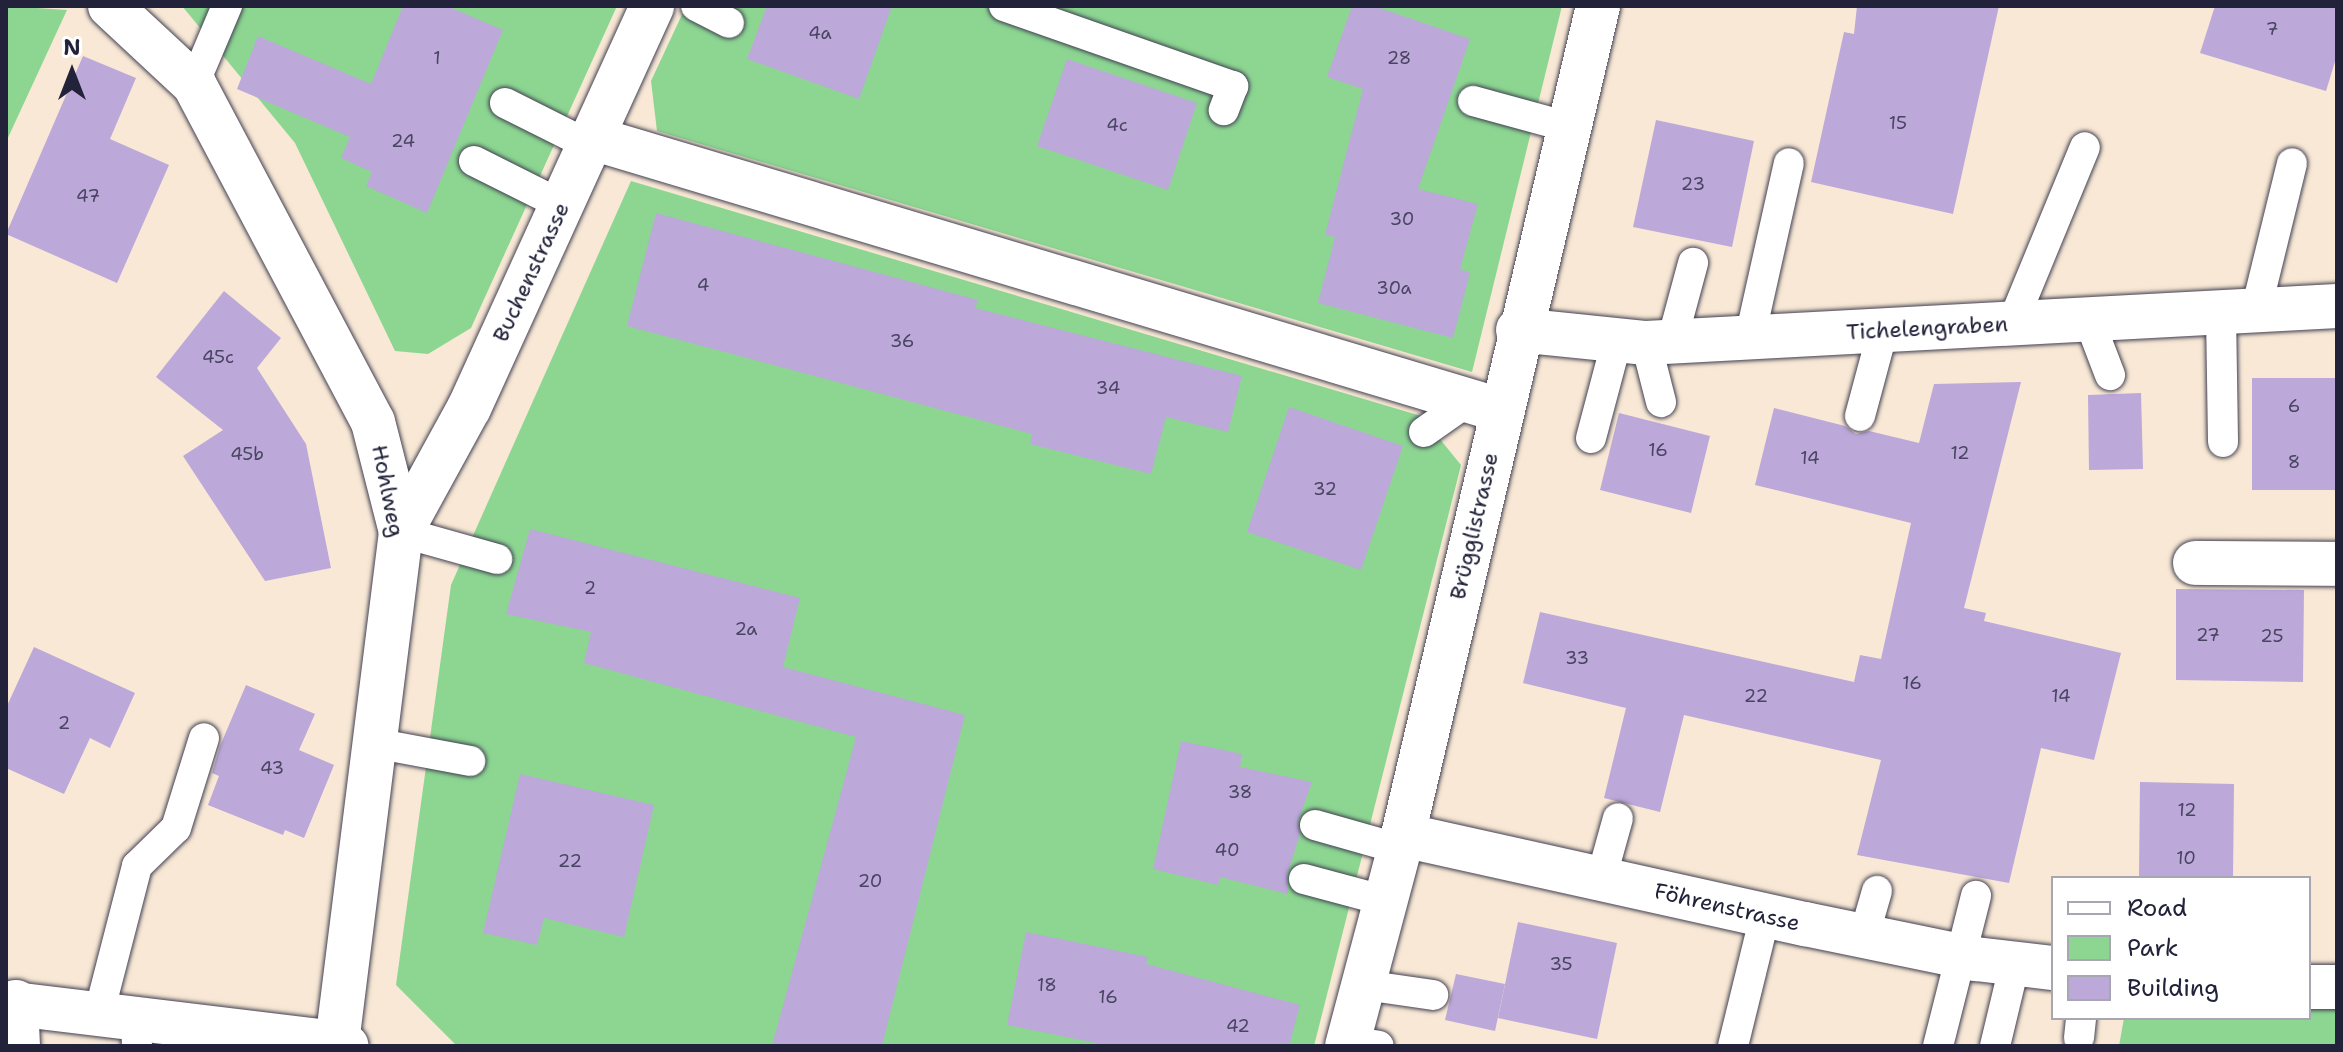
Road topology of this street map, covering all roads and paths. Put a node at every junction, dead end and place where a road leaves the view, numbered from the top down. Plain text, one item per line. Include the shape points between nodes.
1 (110, 6) edge
2 (227, 6) edge
3 (652, 6) edge
4 (696, 6) edge
5 (1004, 6) edge
6 (1598, 6) edge
7 (729, 23) dead end
8 (194, 84) junction
9 (1473, 101) dead end
10 (505, 103) dead end
11 (1224, 110) dead end
12 (1568, 127) junction
13 (590, 142) junction
14 (2085, 147) dead end
15 (474, 161) dead end
16 (1789, 163) dead end
17 (2292, 163) dead end
18 (562, 205) junction
19 (1693, 263) dead end
20 (2337, 306) edge
21 (2239, 312) junction
22 (2089, 320) junction
23 (2012, 324) junction
24 (1518, 330) junction
25 (1883, 330) junction
26 (1750, 337) junction
27 (1645, 341) junction
28 (2110, 375) dead end
29 (1661, 402) dead end
30 (1484, 406) junction
31 (1860, 416) dead end
32 (1424, 432) dead end
33 (1591, 438) dead end
34 (2223, 442) dead end
35 (401, 532) junction
36 (497, 559) dead end
37 (2195, 563) dead end
38 (2337, 564) edge
39 (204, 738) dead end
40 (374, 743) junction
41 (470, 761) dead end
42 (1618, 818) dead end
43 (1315, 825) dead end
44 (1402, 842) junction
45 (1304, 879) dead end
46 (1601, 879) junction
47 (1877, 891) dead end
48 (1976, 896) dead end
49 (1386, 901) junction
50 (1765, 916) junction
51 (1864, 936) junction
52 (1960, 955) junction
53 (2034, 966) edge
54 (1364, 985) junction
55 (2311, 987) edge
56 (2337, 987) edge
57 (1433, 995) dead end
58 (11, 1002) edge
59 (124, 1026) edge
60 (1358, 1044) edge
61 (342, 1045) edge
62 (18, 1046) edge
63 (1733, 1046) edge
64 (1938, 1046) edge
65 (1995, 1046) edge

1 - 8 street, Hohlweg
2 - 8 lane
3 - 13 street, Buchenstrasse
4 - 7 lane
5 - 11 lane via 1233,86
6 - 12 street, Brügglistrasse
8 - 35 street, Hohlweg via 373,422
9 - 12 lane
10 - 13 lane
12 - 24 street, Brügglistrasse
13 - 18 street, Buchenstrasse
13 - 30 street
14 - 23 lane
15 - 18 lane
16 - 26 lane
17 - 21 lane
18 - 35 street, Buchenstrasse via 469,408
19 - 27 lane
20 - 21 street, Tichelengraben
21 - 22 street, Tichelengraben
21 - 34 lane
22 - 23 street, Tichelengraben
22 - 28 lane
23 - 25 street, Tichelengraben
24 - 27 street, Tichelengraben
24 - 30 street, Brügglistrasse
25 - 26 street, Tichelengraben
25 - 31 lane
26 - 27 street, Tichelengraben
27 - 29 lane
27 - 33 lane
30 - 32 lane
30 - 44 street, Brügglistrasse
35 - 36 lane
35 - 40 street, Hohlweg
37 - 38 street
39 - 59 lane via 176,828 137,866
40 - 41 lane
40 - 61 street, Hohlweg
42 - 46 lane
43 - 44 lane
44 - 46 street, Föhrenstrasse
44 - 49 street, Brügglistrasse
45 - 49 lane
46 - 50 street, Föhrenstrasse
47 - 51 lane
48 - 52 lane
49 - 54 street, Brügglistrasse
50 - 51 street, Föhrenstrasse
50 - 63 lane
51 - 52 street, Föhrenstrasse
52 - 53 street, Föhrenstrasse
52 - 64 lane
53 - 65 lane
54 - 57 lane
54 - 60 street, Brügglistrasse
55 - 56 street
58 - 59 street
58 - 62 street
59 - 61 street

